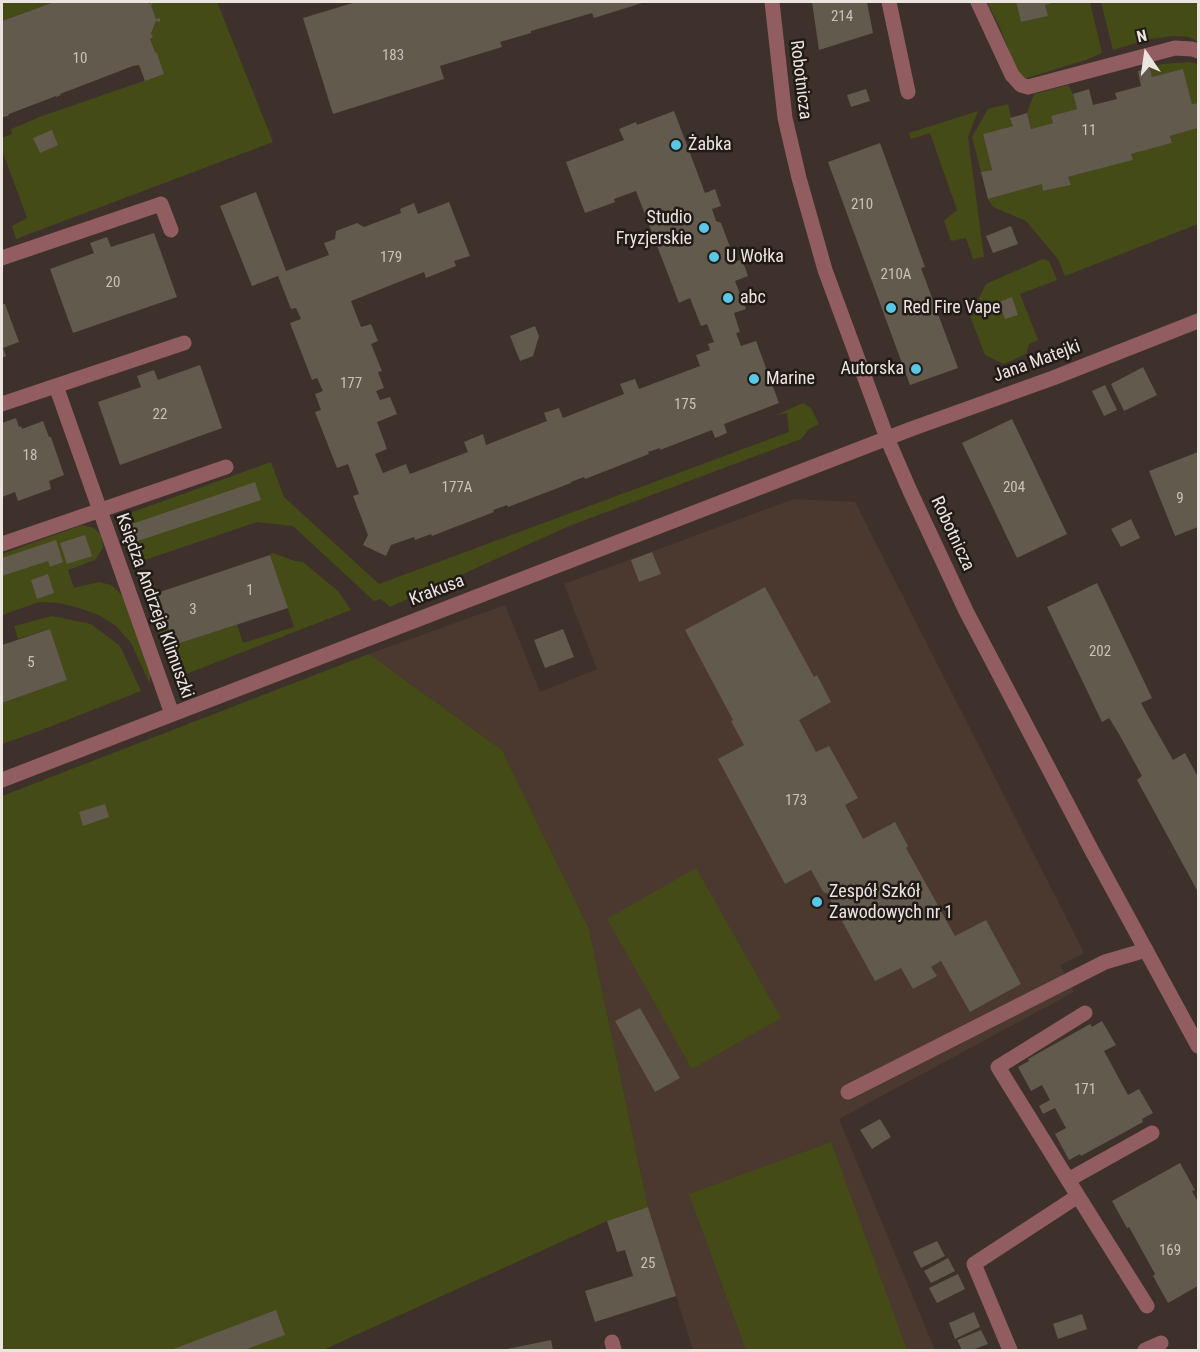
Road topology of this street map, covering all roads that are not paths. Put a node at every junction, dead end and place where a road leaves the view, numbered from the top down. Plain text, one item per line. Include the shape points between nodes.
1 (772, 2) edge
2 (889, 2) edge
3 (978, 2) edge
4 (1198, 51) edge
5 (908, 92) dead end
6 (171, 230) dead end
7 (7, 255) edge
8 (1198, 321) edge
9 (184, 343) dead end
10 (56, 386) junction
11 (2, 404) edge
12 (887, 438) junction
13 (226, 467) dead end
14 (100, 510) junction
15 (2, 543) edge
16 (172, 714) junction
17 (2, 780) edge
18 (1146, 950) junction
19 (1085, 1013) dead end
20 (1198, 1046) edge
21 (848, 1092) dead end
22 (1152, 1133) dead end
23 (1068, 1180) junction
24 (1078, 1196) junction
25 (1147, 1306) dead end
26 (1161, 1343) dead end
27 (1010, 1350) edge
28 (1145, 1350) edge

1 - 12 street, Robotnicza via 785,118 799,178 825,270
2 - 5 street
3 - 4 street via 1012,75 1028,87 1175,48
6 - 7 street via 160,204
8 - 12 street, Jana Matejki
9 - 10 street
10 - 11 street
10 - 14 street, Księdza Andrzeja Klimuszki
12 - 16 street, Krakusa
12 - 18 street, Robotnicza via 966,610
13 - 14 street, Księdza Andrzeja Klimuszki
14 - 15 street, Księdza Andrzeja Klimuszki
14 - 16 street, Księdza Andrzeja Klimuszki
16 - 17 street, Krakusa
18 - 20 street, Robotnicza
18 - 21 street via 1105,962
19 - 23 street via 998,1067
22 - 23 street
23 - 24 street
24 - 25 street
24 - 27 street via 974,1264
26 - 28 street

